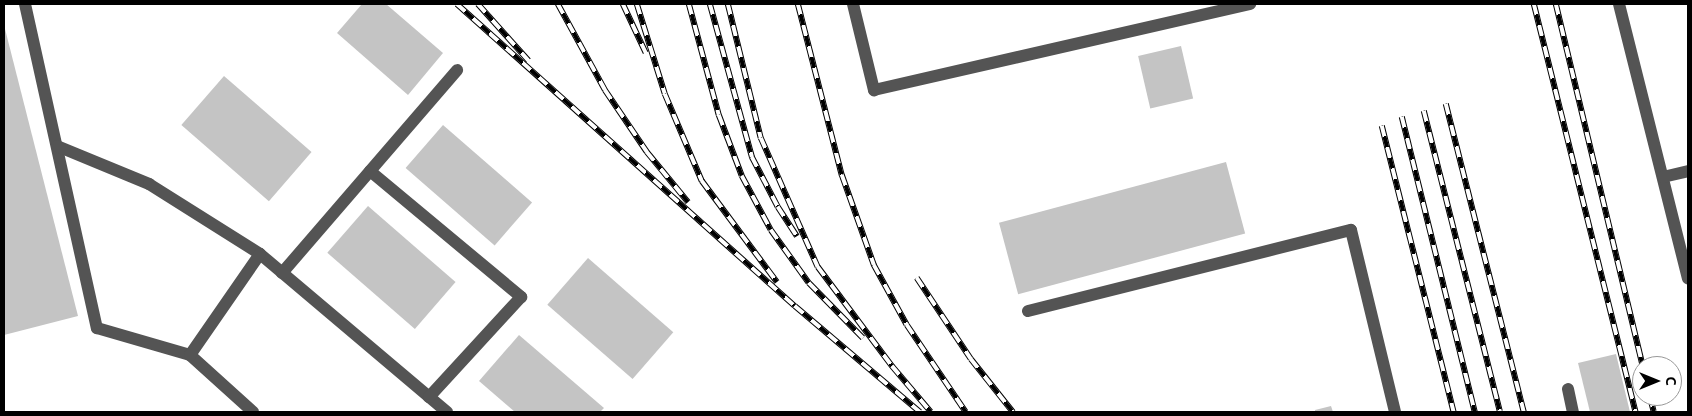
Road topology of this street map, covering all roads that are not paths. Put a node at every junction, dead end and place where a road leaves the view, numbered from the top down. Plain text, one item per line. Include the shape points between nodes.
1 (25, 4) edge
2 (853, 4) edge
3 (1250, 4) edge
4 (1619, 4) edge
5 (457, 70) dead end
6 (57, 146) junction
7 (370, 170) junction
8 (1688, 171) edge
9 (1663, 177) junction
10 (260, 254) junction
11 (282, 273) junction
12 (1688, 278) edge
13 (1028, 311) dead end
14 (190, 355) junction
15 (1568, 389) dead end
16 (429, 397) junction
17 (254, 412) edge
18 (446, 412) edge
19 (1395, 412) edge
20 (1573, 412) edge

1 - 6 lane
2 - 3 lane via 874,90
4 - 9 lane
5 - 7 lane
6 - 10 lane via 149,184
6 - 14 lane via 97,328
7 - 11 lane
7 - 16 lane via 521,297
8 - 9 lane
9 - 12 lane
10 - 11 lane
10 - 14 lane
11 - 16 lane
13 - 19 lane via 1352,230
14 - 17 lane
15 - 20 lane
16 - 18 lane

